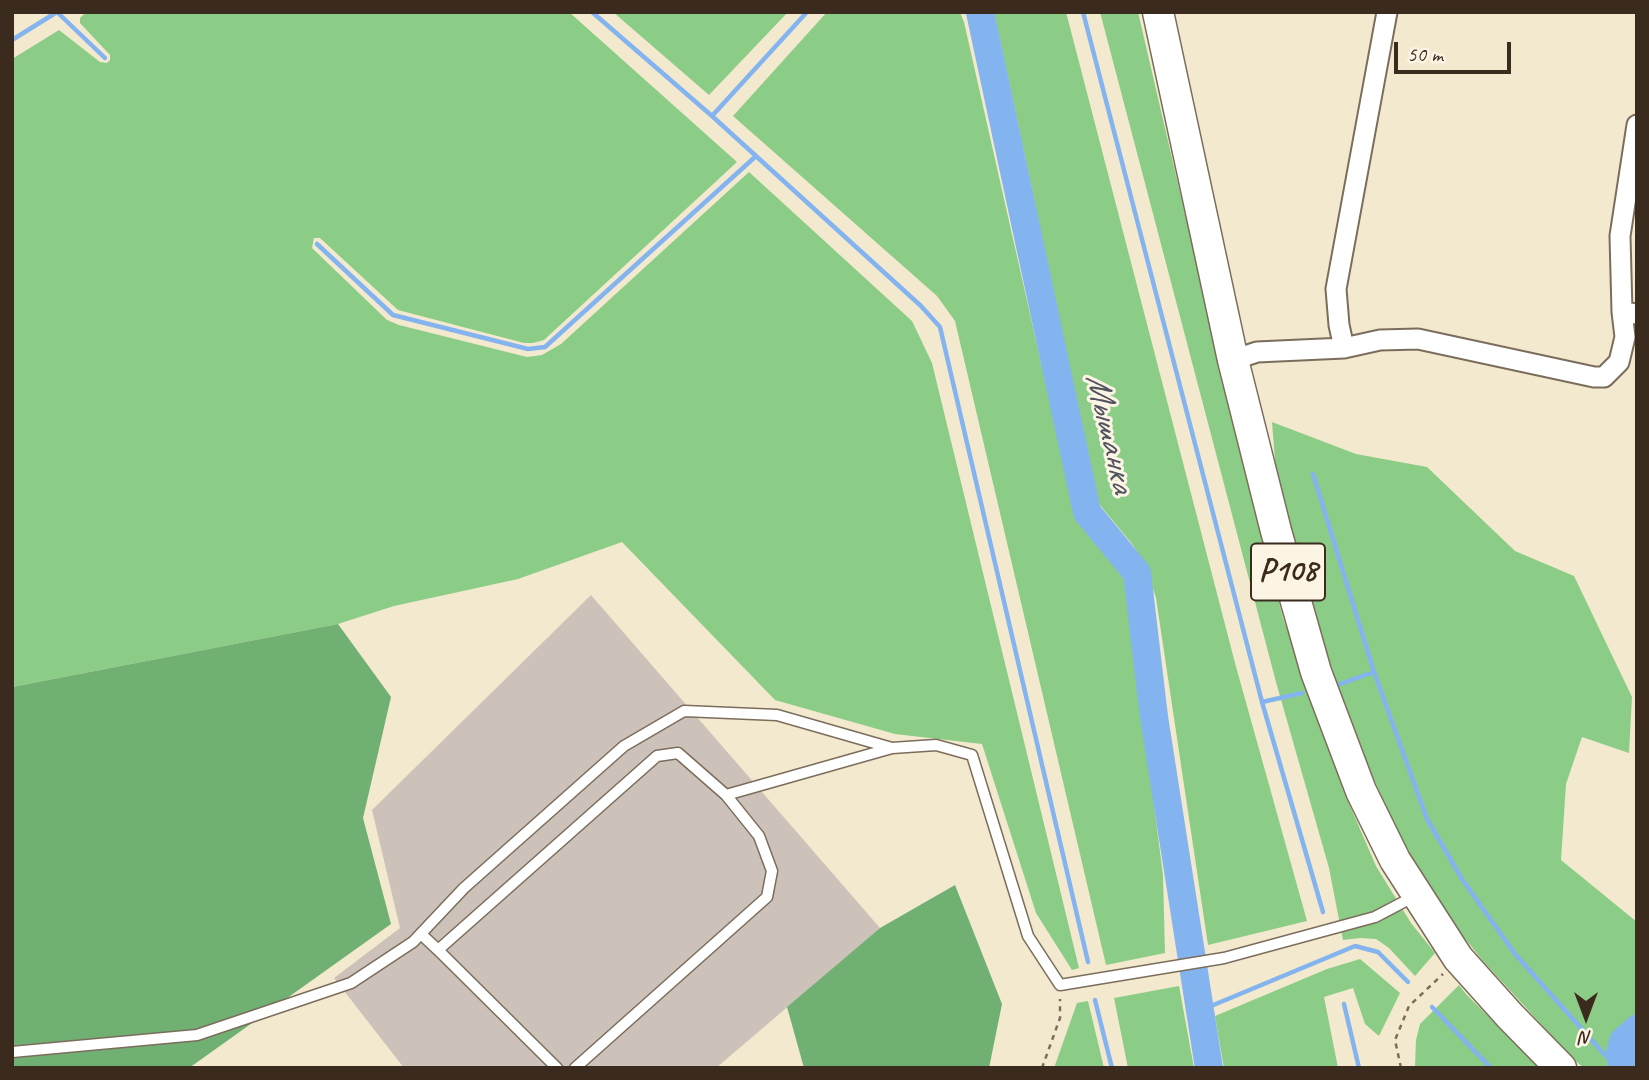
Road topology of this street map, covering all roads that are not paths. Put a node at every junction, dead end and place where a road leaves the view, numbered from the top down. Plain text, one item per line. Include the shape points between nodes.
1 (1158, 12) edge
2 (1387, 12) edge
3 (1637, 125) edge
4 (1630, 313) edge
5 (1344, 348) junction
6 (1233, 360) junction
7 (892, 748) junction
8 (726, 795) junction
9 (1417, 895) junction
10 (421, 934) junction
11 (438, 950) junction
12 (12, 1052) edge
13 (557, 1068) edge
14 (575, 1068) edge
15 (1561, 1068) edge

1 - 6 main road, Р108
2 - 5 street via 1336,289
3 - 4 street via 1620,236
4 - 5 street via 1619,362 1604,377 1418,339
5 - 6 street via 1257,352
6 - 9 main road, Р108 via 1316,672 1361,792
7 - 8 lane
7 - 9 lane via 936,745 972,755 1028,936 1059,985 1224,958 1375,917
7 - 10 lane via 777,715 684,711 624,746 464,888
8 - 11 lane via 678,753 657,756
8 - 14 lane via 759,836 772,871 767,897
9 - 15 main road, Р108 via 1458,958
10 - 11 lane
10 - 12 lane via 351,983 197,1035
11 - 13 lane

